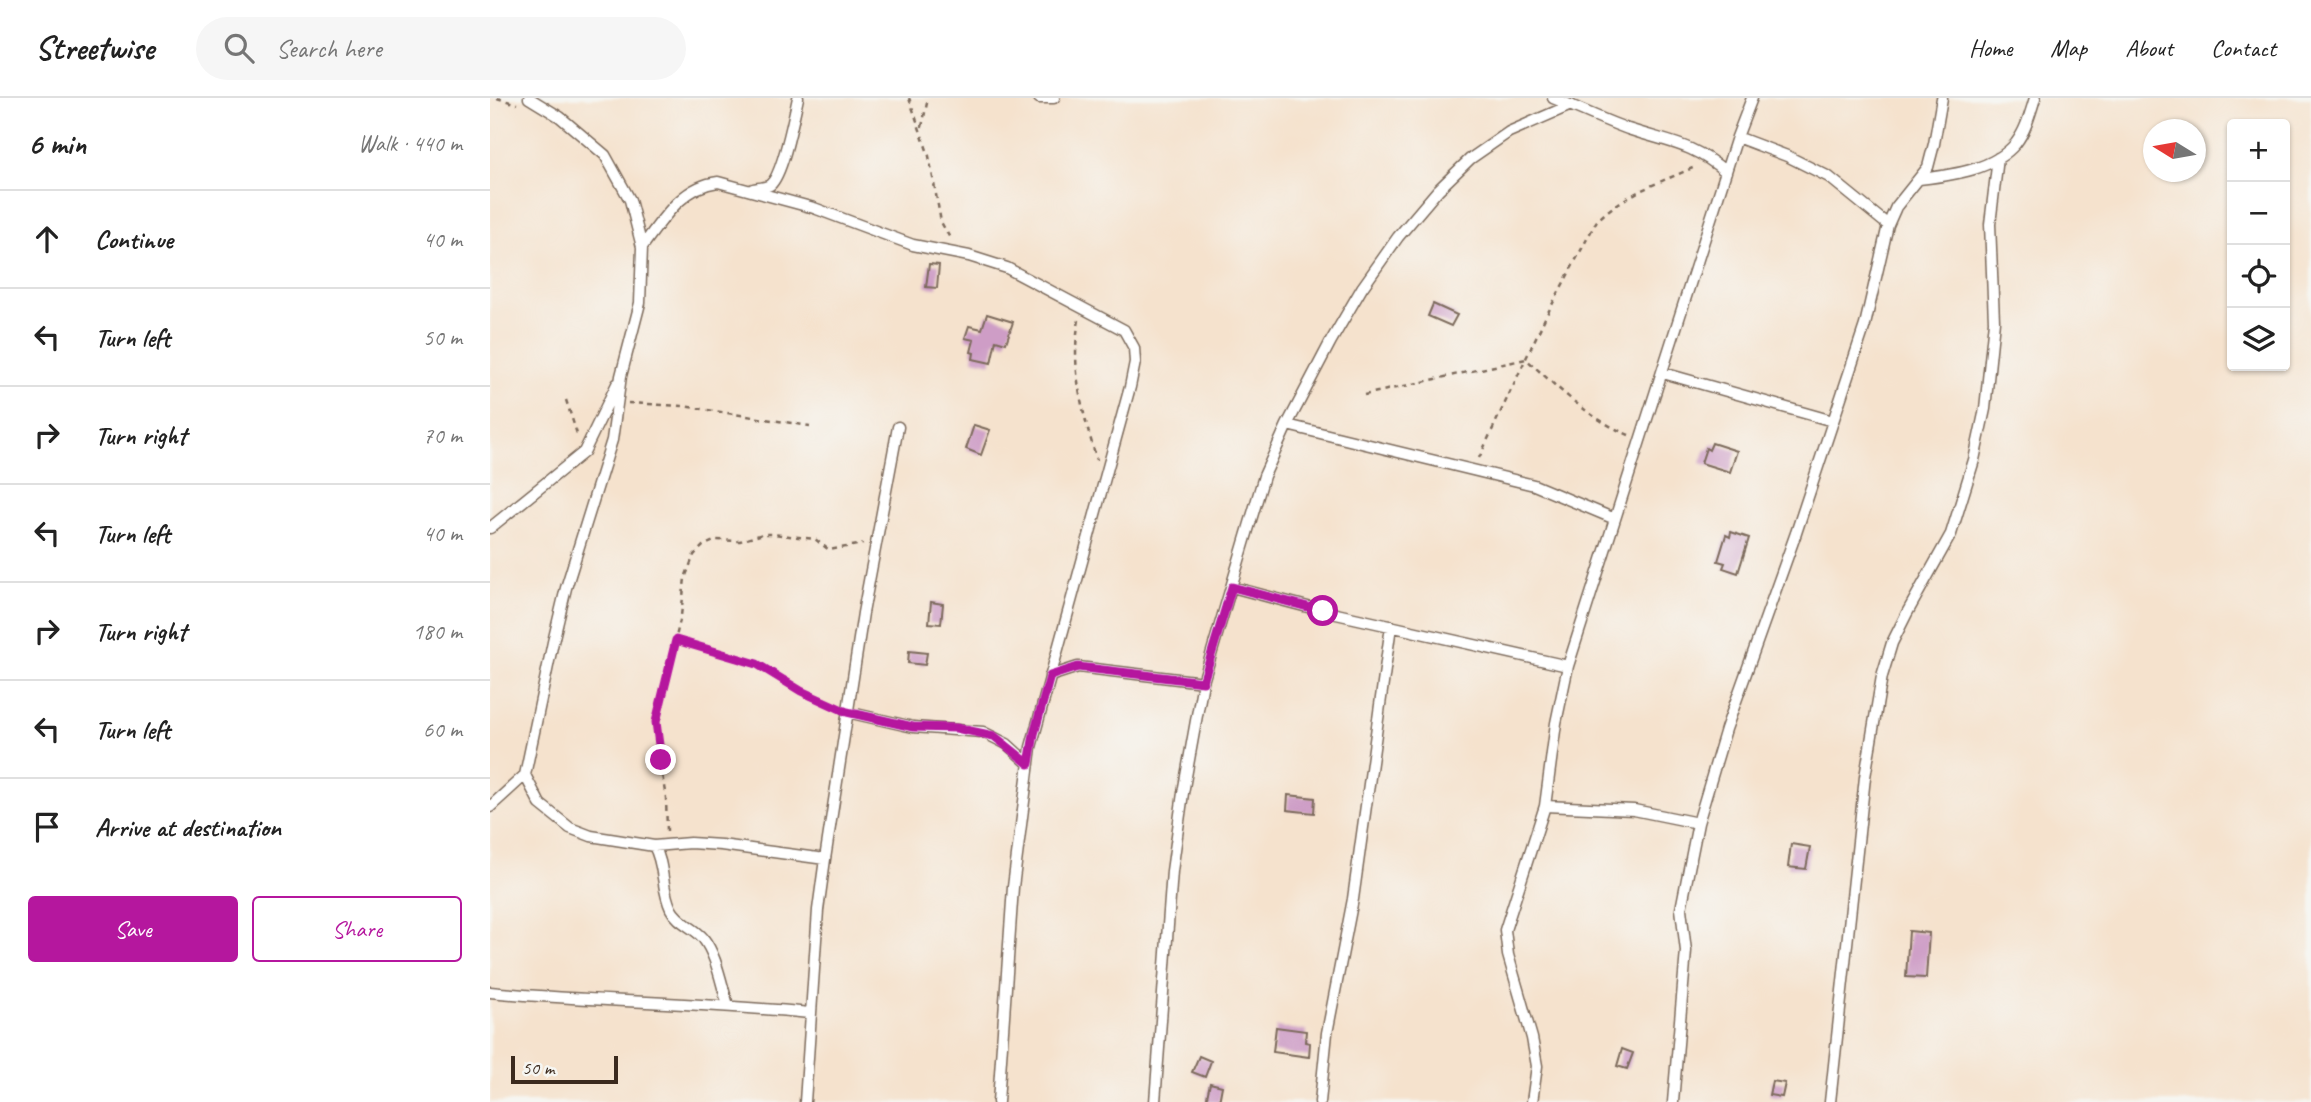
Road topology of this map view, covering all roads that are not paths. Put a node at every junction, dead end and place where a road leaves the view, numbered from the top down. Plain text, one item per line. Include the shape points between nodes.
1 (529, 98) edge
2 (798, 98) edge
3 (1039, 98) edge
4 (1054, 98) edge
5 (1553, 98) edge
6 (1752, 98) edge
7 (1941, 98) edge
8 (2035, 98) edge
9 (1571, 105) junction
10 (1737, 137) junction
11 (1998, 158) junction
12 (1726, 172) junction
13 (1920, 179) junction
14 (750, 190) junction
15 (1888, 225) junction
16 (642, 247) junction
17 (1663, 373) junction
18 (621, 376) junction
19 (1833, 421) junction
20 (1287, 425) junction
21 (898, 428) dead end
22 (1615, 519) junction
23 (490, 528) edge
24 (1232, 587) junction
25 (1391, 625) junction
26 (1568, 666) junction
27 (1050, 676) junction
28 (1203, 682) junction
29 (847, 712) junction
30 (1029, 764) junction
31 (525, 775) junction
32 (1545, 806) junction
33 (490, 807) edge
34 (1699, 822) junction
35 (654, 846) junction
36 (825, 859) junction
37 (490, 992) edge
38 (728, 1005) junction
39 (809, 1013) junction
40 (805, 1102) edge
41 (998, 1102) edge
42 (1156, 1102) edge
43 (1320, 1102) edge
44 (1532, 1102) edge
45 (1673, 1102) edge
46 (1830, 1102) edge

1 - 16 street via 605,155 630,200
2 - 14 street via 776,176 771,184
3 - 4 street
5 - 9 street
6 - 10 street
7 - 13 street via 1934,144
8 - 11 street via 2015,144
9 - 12 street via 1690,148
9 - 20 street via 1509,132 1470,159 1438,190 1362,288
10 - 12 street
10 - 15 street via 1829,177
11 - 13 street via 1967,170
11 - 46 street via 1990,224 1994,321 1985,409 1951,534 1892,643 1882,676 1865,777
12 - 17 street
13 - 15 street via 1896,207
14 - 16 street via 718,182 689,192
14 - 27 street via 913,245 1007,268 1124,330 1133,343 1130,387
15 - 19 street via 1868,317
16 - 18 street via 640,303
17 - 19 street
17 - 22 street
18 - 23 street via 584,452
18 - 31 street via 612,440 566,589
19 - 34 street via 1726,729
20 - 22 street via 1534,485
20 - 24 street via 1264,476
21 - 29 street
22 - 26 street
24 - 25 street
24 - 28 street
25 - 26 street
25 - 43 street
26 - 32 street
27 - 28 street via 1078,667
27 - 30 street
28 - 42 street via 1177,825
29 - 30 street via 913,727 983,732 1007,744
29 - 36 street
30 - 41 street via 1012,901
31 - 33 street
31 - 35 street via 540,804 570,828
32 - 34 street via 1634,810
32 - 44 street via 1505,938 1537,1066
34 - 45 street via 1681,909 1685,951
35 - 36 street via 720,845
35 - 38 street via 673,913 706,942
36 - 39 street
37 - 38 street
38 - 39 street
39 - 40 street

